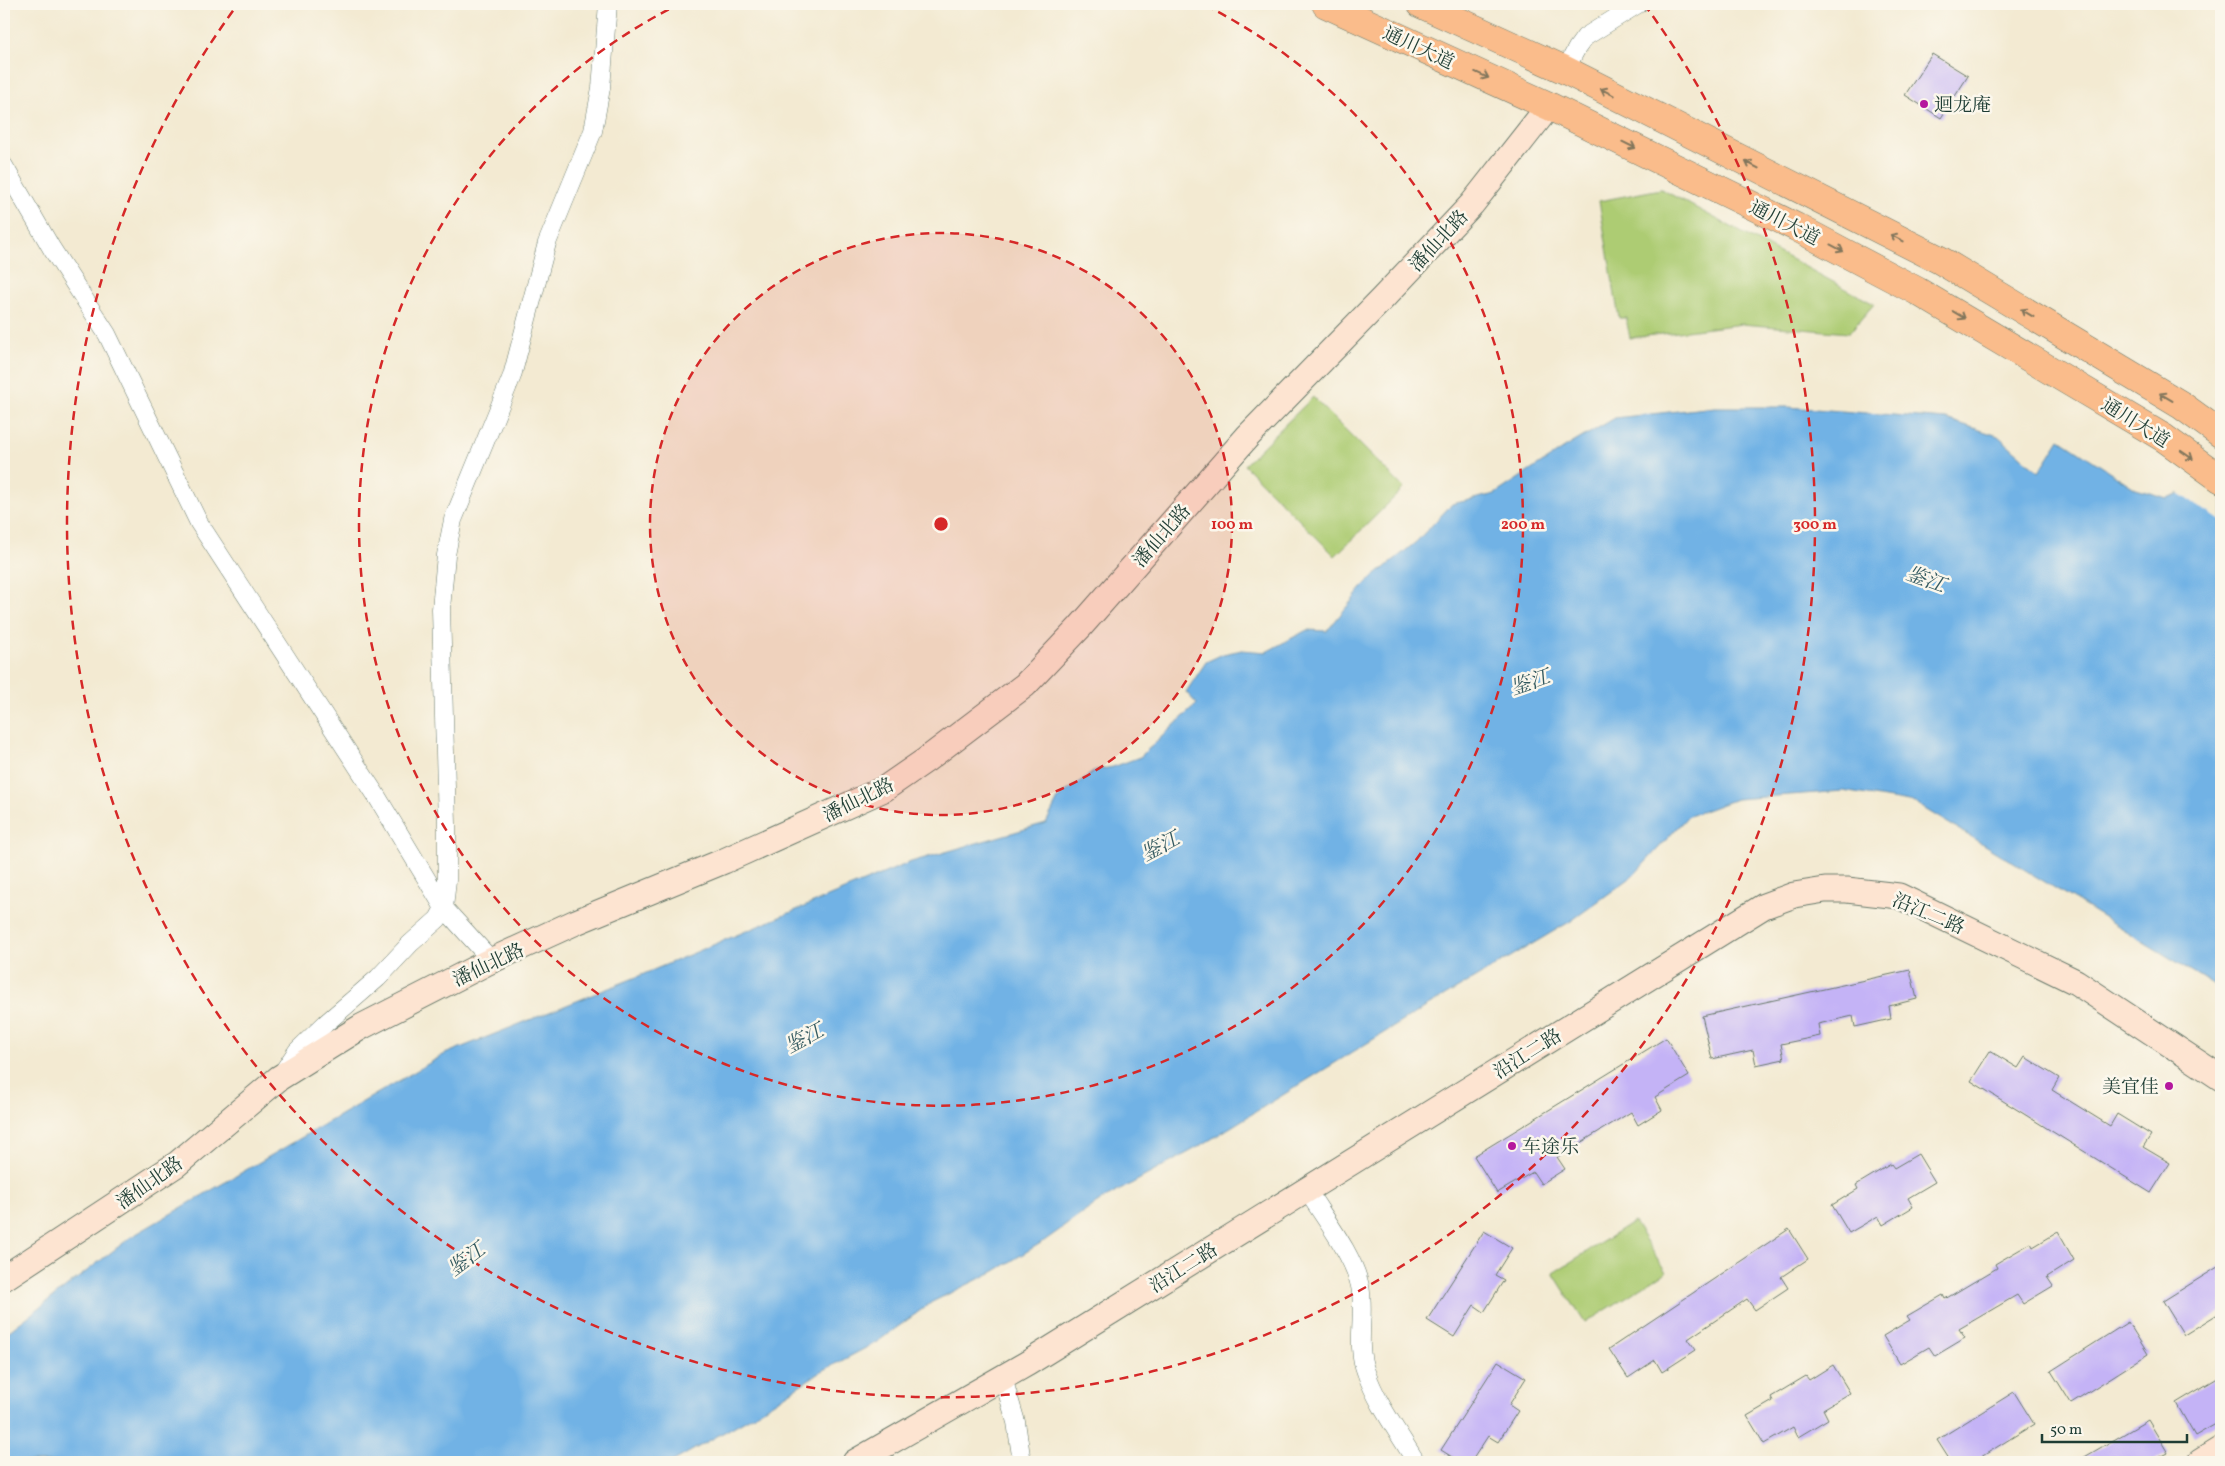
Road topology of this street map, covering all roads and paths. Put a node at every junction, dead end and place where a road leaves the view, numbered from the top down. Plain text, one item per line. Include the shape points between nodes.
1 (608, 4) edge
2 (1326, 4) edge
3 (1421, 4) edge
4 (1638, 4) edge
5 (1565, 70) junction
6 (1549, 106) junction
7 (4, 166) edge
8 (2221, 434) edge
9 (2221, 479) edge
10 (444, 908) junction
11 (492, 961) junction
12 (278, 1078) junction
13 (2221, 1078) edge
14 (1307, 1190) junction
15 (4, 1278) edge
16 (1003, 1378) junction
17 (2221, 1449) edge
18 (855, 1462) edge
19 (1022, 1462) edge
20 (1416, 1462) edge
21 (2200, 1462) edge

1 - 10 street via 601,88 593,131 547,243 512,376 453,520 446,555 441,609 447,824
2 -> 6 main road, 通川大道
3 - 5 main road, 通川大道
4 - 5 street via 1585,37
8 -> 5 main road, 通川大道 via 2181,405 1940,260
6 -> 9 main road, 通川大道 via 1796,227 1917,291 2164,438
6 - 11 street, 潘仙北路 via 1472,204 1248,436 1025,685 884,789
7 - 10 street via 107,334 199,523 376,795
10 - 11 street
10 - 12 street via 438,919 378,978 297,1051
11 - 12 street, 潘仙北路 via 362,1027
12 - 15 street, 潘仙北路 via 178,1164
13 - 14 street, 沿江二路 via 2076,982 1899,896 1824,890 1794,895 1764,906
14 - 16 street, 沿江二路
14 - 20 street via 1351,1262 1361,1298 1360,1344 1366,1374
16 - 18 street, 沿江二路
16 - 19 street via 1016,1422
17 - 21 street

